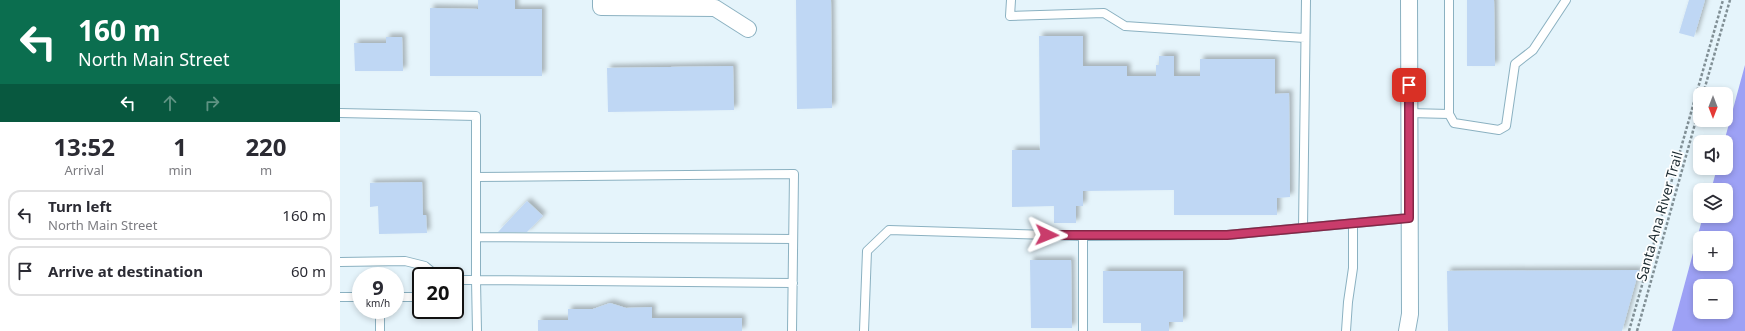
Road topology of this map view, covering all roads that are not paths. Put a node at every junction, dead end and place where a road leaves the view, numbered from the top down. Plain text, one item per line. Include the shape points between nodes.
1 (1011, 0) edge
2 (1306, 0) edge
3 (1408, 0) edge
4 (1450, 0) edge
5 (1566, 0) edge
6 (601, 3) edge
7 (748, 29) dead end
8 (1305, 38) junction
9 (340, 113) edge
10 (1409, 113) junction
11 (1449, 114) junction
12 (476, 177) junction
13 (1409, 218) junction
14 (1353, 224) junction
15 (1303, 228) junction
16 (1083, 236) junction
17 (476, 237) junction
18 (793, 238) junction
19 (340, 262) edge
20 (425, 267) edge
21 (464, 280) edge
22 (476, 280) junction
23 (792, 283) junction
24 (340, 297) edge
25 (352, 297) edge
26 (380, 319) edge
27 (380, 331) edge
28 (477, 331) edge
29 (792, 331) edge
30 (864, 331) edge
31 (1083, 331) edge
32 (1346, 331) edge
33 (1407, 331) edge

1 - 8 lane via 1010,16 1104,13 1125,26
2 - 8 lane
3 - 10 street
4 - 11 lane
5 - 11 lane via 1533,50 1514,64 1506,126 1500,130 1454,124
6 - 7 street via 715,8
8 - 15 lane
9 - 12 lane via 476,116
10 - 11 lane
10 - 13 street
12 - 17 lane
12 - 18 lane via 794,174
13 - 14 lane
13 - 33 street via 1410,314
14 - 15 lane
14 - 32 lane via 1353,268
15 - 16 lane via 1227,235
16 - 30 lane via 889,230 867,251
16 - 31 lane
17 - 18 lane
17 - 22 lane
18 - 23 lane
19 - 20 lane via 405,262
21 - 22 lane
22 - 23 lane
22 - 28 lane
23 - 29 lane
24 - 25 lane
26 - 27 lane

